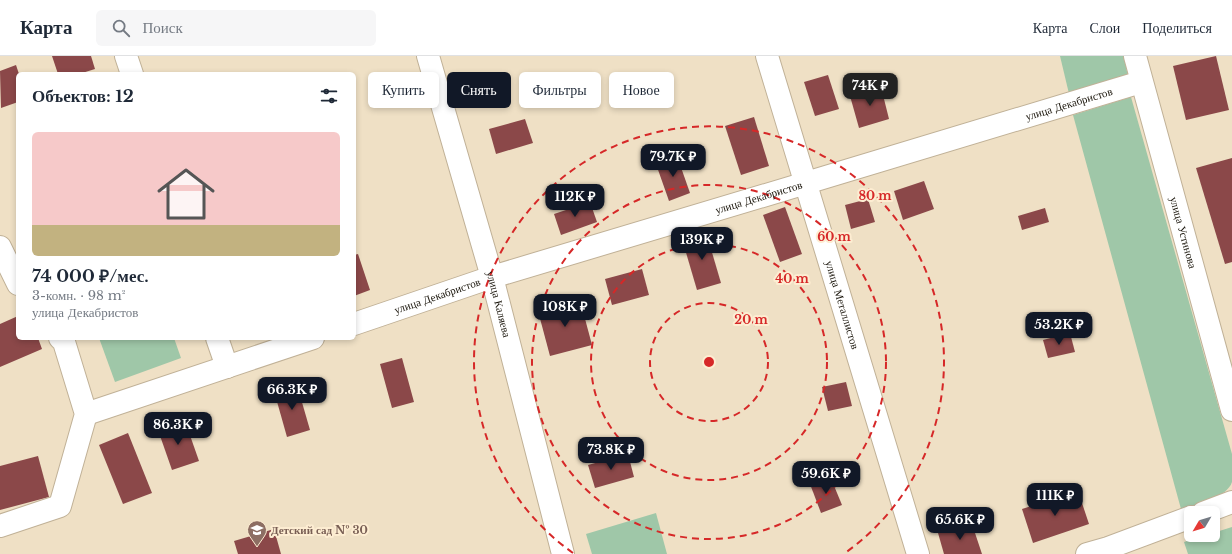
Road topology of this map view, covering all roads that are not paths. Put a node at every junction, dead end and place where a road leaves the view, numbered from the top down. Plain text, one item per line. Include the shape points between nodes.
1 (126, 56) edge
2 (428, 56) edge
3 (768, 56) edge
4 (1135, 56) edge
5 (131, 72) edge
6 (1141, 82) junction
7 (806, 184) junction
8 (0, 247) edge
9 (492, 277) junction
10 (16, 280) edge
11 (356, 323) edge
12 (62, 340) edge
13 (218, 340) edge
14 (307, 340) edge
15 (227, 367) junction
16 (1232, 410) edge
17 (86, 414) junction
18 (1232, 502) edge
19 (1220, 507) edge
20 (1184, 520) edge
21 (0, 526) edge
22 (562, 554) edge
23 (918, 554) edge
24 (1088, 554) edge

1 - 5 street
2 - 9 street, улица Каляева
3 - 7 street, улица Металлистов
4 - 6 street, улица Устинова
6 - 7 street, улица Декабристов
6 - 16 street, улица Устинова
7 - 9 street, улица Декабристов
7 - 23 street, улица Металлистов
8 - 10 street
9 - 11 street, улица Декабристов
9 - 22 street, улица Каляева
12 - 17 street
13 - 15 street
14 - 15 street
15 - 17 street
17 - 21 street via 60,506
18 - 19 street
20 - 24 street

